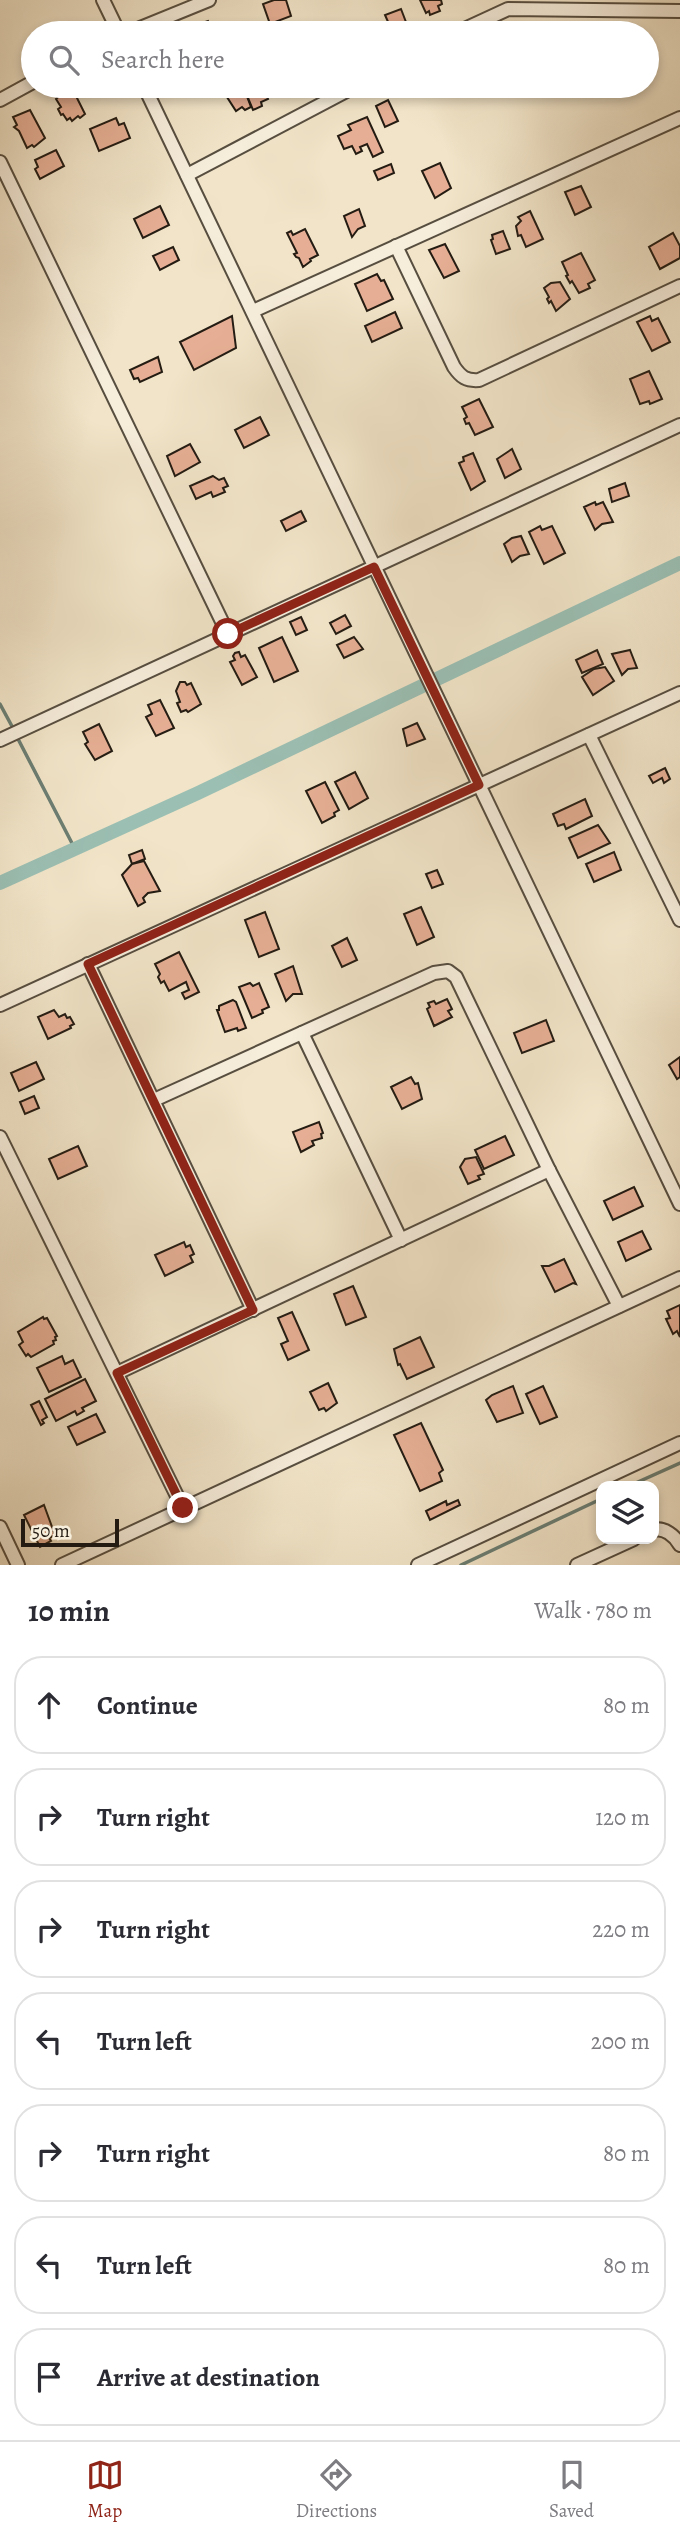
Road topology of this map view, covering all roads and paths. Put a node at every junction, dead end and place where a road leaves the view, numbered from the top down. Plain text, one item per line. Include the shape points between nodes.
1 (103, 0) edge
2 (209, 0) edge
3 (680, 11) edge
4 (113, 21) edge
5 (157, 21) edge
6 (482, 21) edge
7 (21, 89) edge
8 (150, 98) edge
9 (333, 98) edge
10 (0, 100) edge
11 (680, 118) edge
12 (0, 162) edge
13 (187, 175) junction
14 (396, 246) junction
15 (680, 286) edge
16 (253, 311) junction
17 (680, 425) edge
18 (374, 567) junction
19 (228, 634) junction
20 (680, 693) edge
21 (589, 735) junction
22 (0, 740) edge
23 (479, 785) junction
24 (680, 920) edge
25 (88, 964) junction
26 (0, 1005) edge
27 (302, 1033) junction
28 (154, 1100) junction
29 (0, 1137) edge
30 (549, 1170) junction
31 (680, 1204) edge
32 (401, 1240) junction
33 (680, 1278) edge
34 (619, 1306) junction
35 (253, 1310) junction
36 (117, 1373) junction
37 (680, 1443) edge
38 (183, 1508) junction
39 (0, 1527) edge
40 (659, 1530) edge
41 (623, 1544) edge
42 (680, 1545) edge
43 (18, 1565) edge
44 (62, 1565) edge
45 (418, 1565) edge
46 (577, 1565) edge

1 - 4 street
2 - 5 street
3 - 6 street via 508,9
7 - 10 street
8 - 13 street
9 - 13 street
11 - 14 street
12 - 19 street
13 - 16 street
14 - 15 street via 454,367 469,380 479,380
14 - 16 street
16 - 18 street
17 - 18 street
18 - 19 street
18 - 23 street
19 - 22 street
20 - 21 street
21 - 23 street
21 - 24 street
23 - 25 street
23 - 31 street
25 - 26 street
25 - 28 street
27 - 28 street
27 - 30 street via 448,971 456,977
27 - 32 street
28 - 35 street
29 - 36 street
30 - 32 street
30 - 34 street
32 - 35 street
33 - 34 street
34 - 38 street
35 - 36 street
36 - 38 street
37 - 45 street
38 - 44 street
39 - 43 street
40 - 42 street via 677,1538
41 - 46 street

